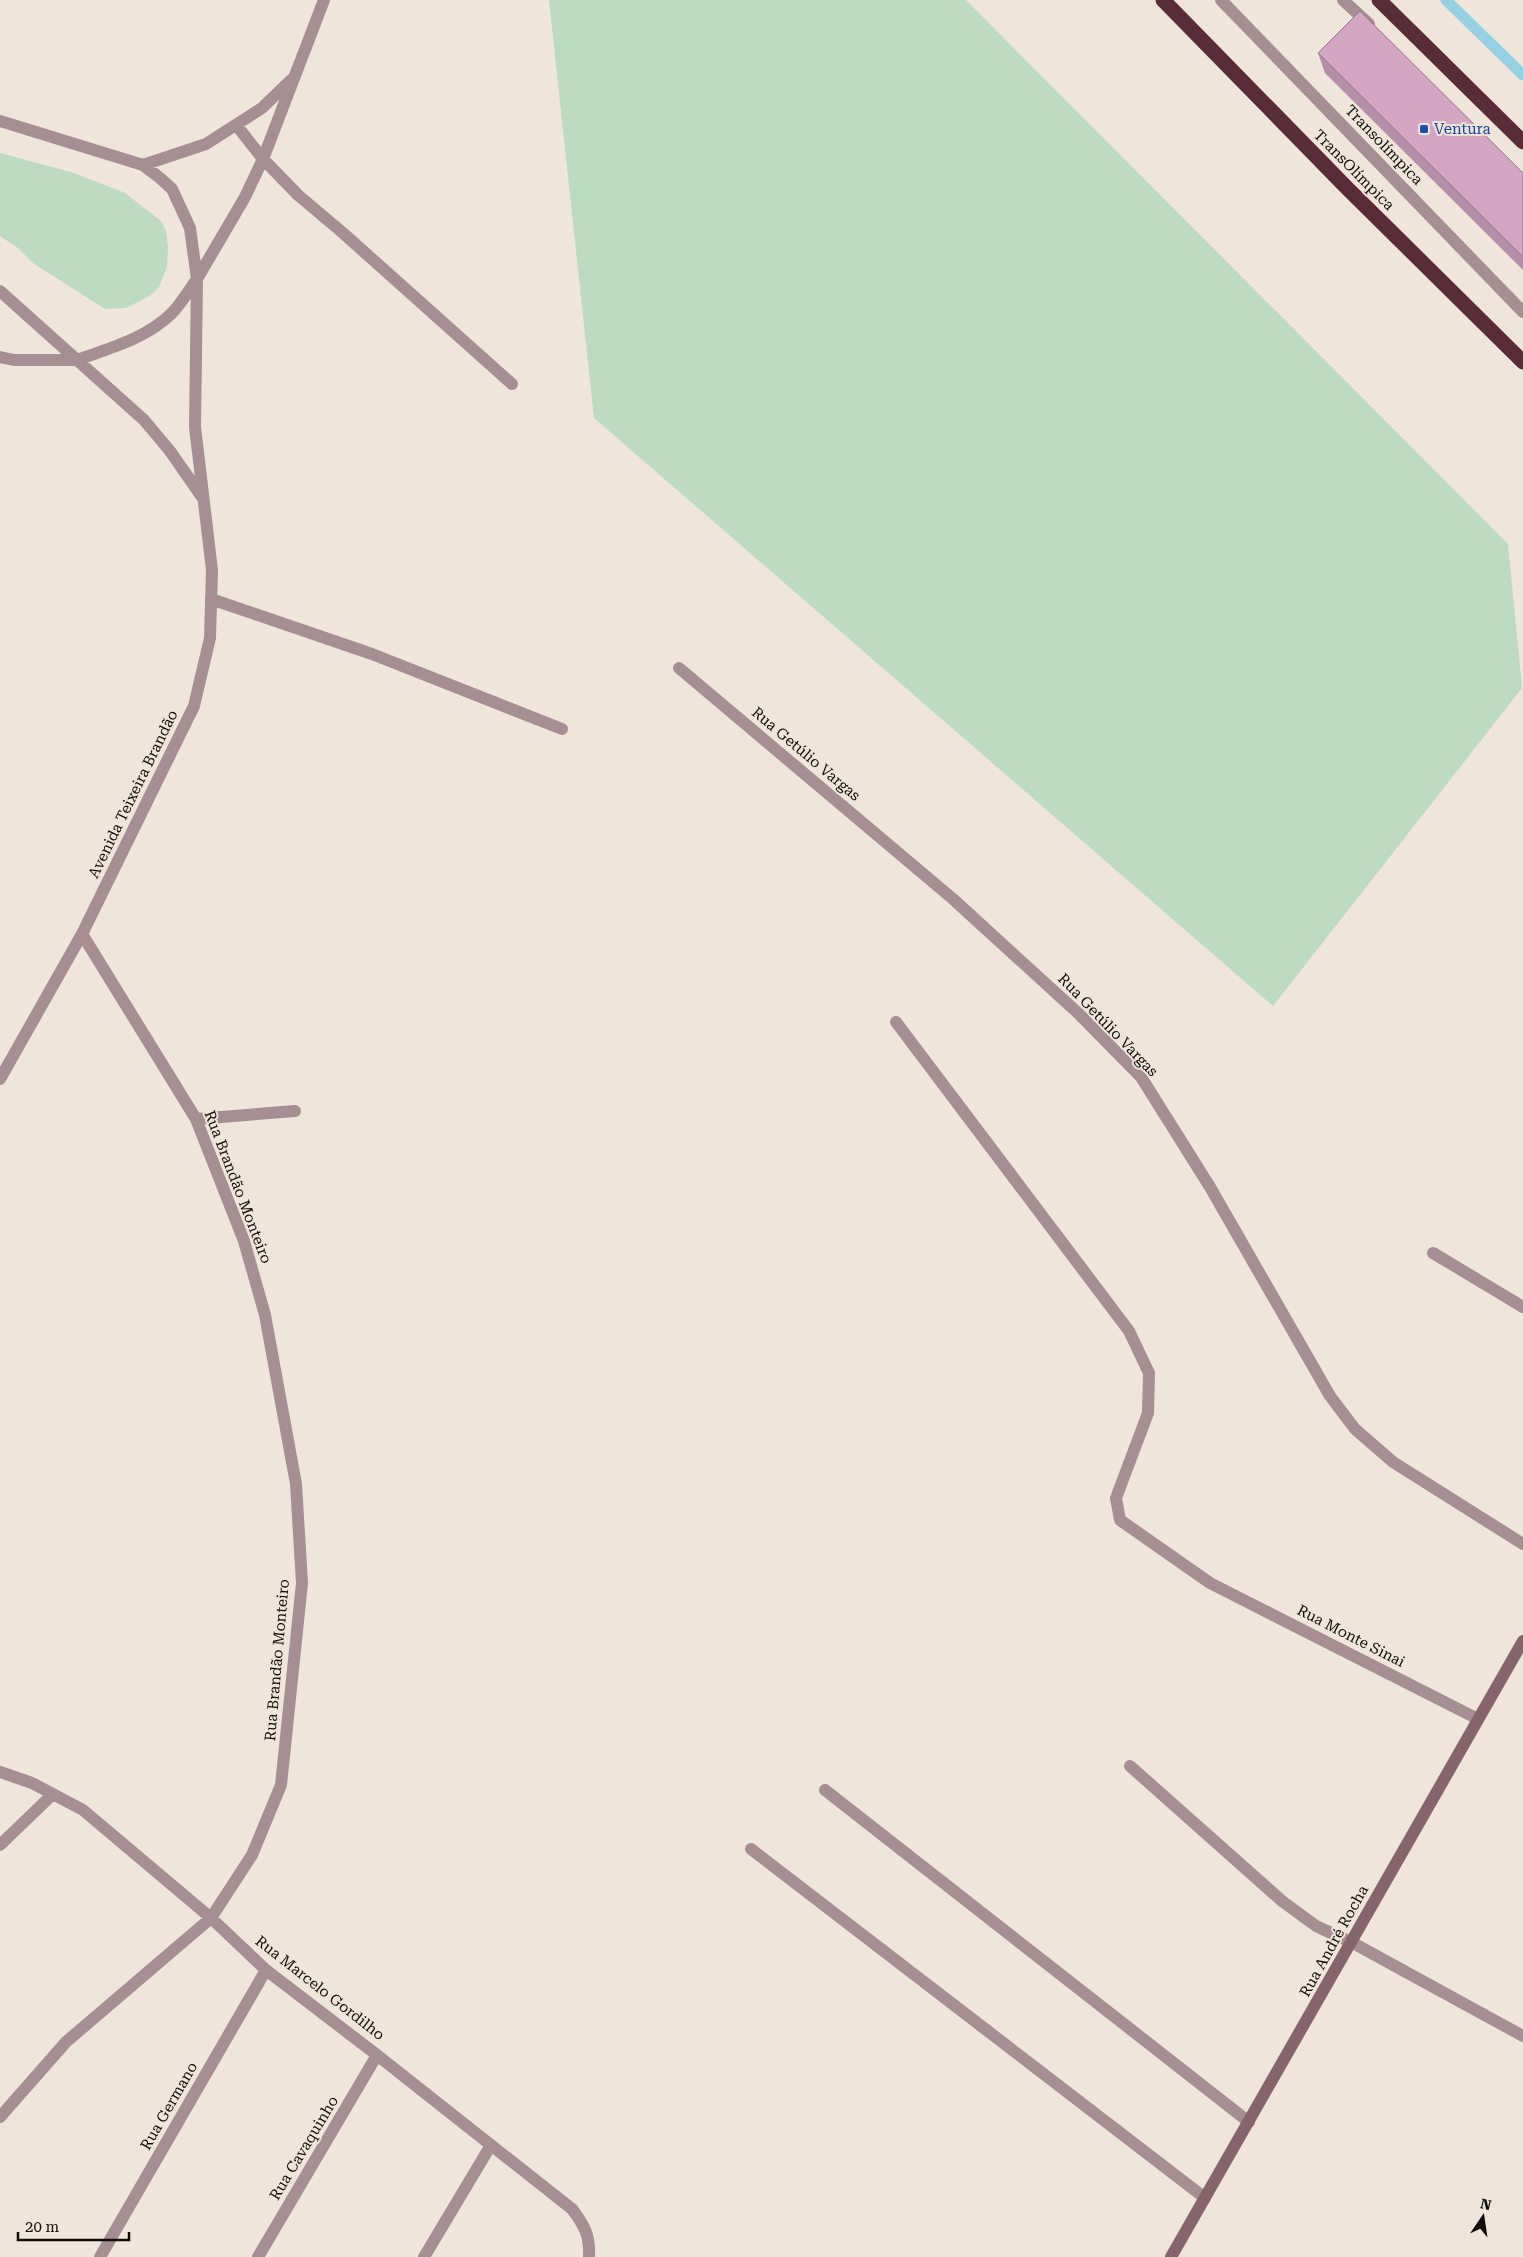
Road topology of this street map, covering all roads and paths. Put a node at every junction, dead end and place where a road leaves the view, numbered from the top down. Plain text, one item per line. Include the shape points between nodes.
1 (324, 0) edge
2 (1163, 0) edge
3 (1221, 0) edge
4 (1343, 0) edge
5 (1379, 0) edge
6 (1377, 32) edge
7 (295, 76) junction
8 (0, 121) edge
9 (237, 126) junction
10 (1523, 142) edge
11 (263, 159) junction
12 (143, 165) junction
13 (197, 279) junction
14 (0, 291) edge
15 (1523, 312) edge
16 (0, 357) edge
17 (77, 360) junction
18 (1523, 362) edge
19 (512, 384) dead end
20 (203, 500) junction
21 (211, 599) junction
22 (679, 668) dead end
23 (562, 729) dead end
24 (82, 934) junction
25 (896, 1022) dead end
26 (0, 1079) edge
27 (295, 1111) dead end
28 (196, 1119) junction
29 (1433, 1253) dead end
30 (1523, 1307) edge
31 (1523, 1544) edge
32 (1523, 1641) edge
33 (1478, 1719) junction
34 (1130, 1766) dead end
35 (0, 1772) edge
36 (825, 1790) dead end
37 (53, 1794) junction
38 (0, 1845) edge
39 (751, 1849) dead end
40 (211, 1918) junction
41 (1352, 1943) junction
42 (266, 1970) junction
43 (1523, 2036) edge
44 (377, 2055) junction
45 (0, 2117) edge
46 (1249, 2122) junction
47 (491, 2145) junction
48 (1205, 2198) junction
49 (100, 2257) edge
50 (258, 2257) edge
51 (424, 2257) edge
52 (589, 2257) edge
53 (1171, 2257) edge

1 - 7 street
2 - 18 highway, TransOlímpica via 1346,188
3 - 15 street, Transolímpica
4 - 6 street
5 - 10 highway
7 - 9 street via 262,108
7 - 11 street
8 - 12 street, Avenida Teixeira Brandão
9 - 11 street
9 - 12 street via 206,144
11 - 13 street via 245,197
11 - 19 street via 298,195
12 - 13 street, Avenida Teixeira Brandão via 172,189 183,208 190,228
13 - 17 street via 173,313 153,330
13 - 20 street, Avenida Teixeira Brandão via 195,427
14 - 17 street, Avenida Teixeira Brandão
16 - 17 street
17 - 20 street, Avenida Teixeira Brandão via 144,420 170,451
20 - 21 street, Avenida Teixeira Brandão via 212,570
21 - 23 street via 372,654
21 - 24 street, Avenida Teixeira Brandão via 210,638 194,706
22 - 31 street, Rua Getúlio Vargas via 953,899 1079,1014 1141,1077 1210,1188 1330,1396 1355,1429 1393,1462
24 - 26 street, Avenida Teixeira Brandão
24 - 28 street, Rua Brandão Monteiro
25 - 33 street, Rua Monte Sinai via 1129,1331 1149,1374 1148,1413 1116,1498 1120,1520 1210,1583
27 - 28 street
28 - 40 street, Rua Brandão Monteiro via 244,1241 265,1315 296,1484 302,1583 281,1785 252,1855
29 - 30 street
32 - 33 main road, Rua André Rocha
33 - 41 main road, Rua André Rocha
34 - 41 street via 1282,1901 1316,1926
35 - 37 street, Rua Marcelo Gordilho
36 - 46 street
37 - 38 street
37 - 40 street, Rua Marcelo Gordilho via 83,1810
39 - 48 street
40 - 42 street, Rua Marcelo Gordilho
40 - 45 street, Rua Brandão Monteiro via 66,2042
41 - 43 street
41 - 46 main road, Rua André Rocha
42 - 44 street, Rua Marcelo Gordilho
42 - 49 street, Rua Germano
44 - 47 street, Rua Marcelo Gordilho
44 - 50 street, Rua Cavaquinho
46 - 48 main road, Rua André Rocha
47 - 51 street
47 - 52 street, Rua Marcelo Gordilho via 572,2209 586,2227 590,2240
48 - 53 main road, Rua André Rocha

